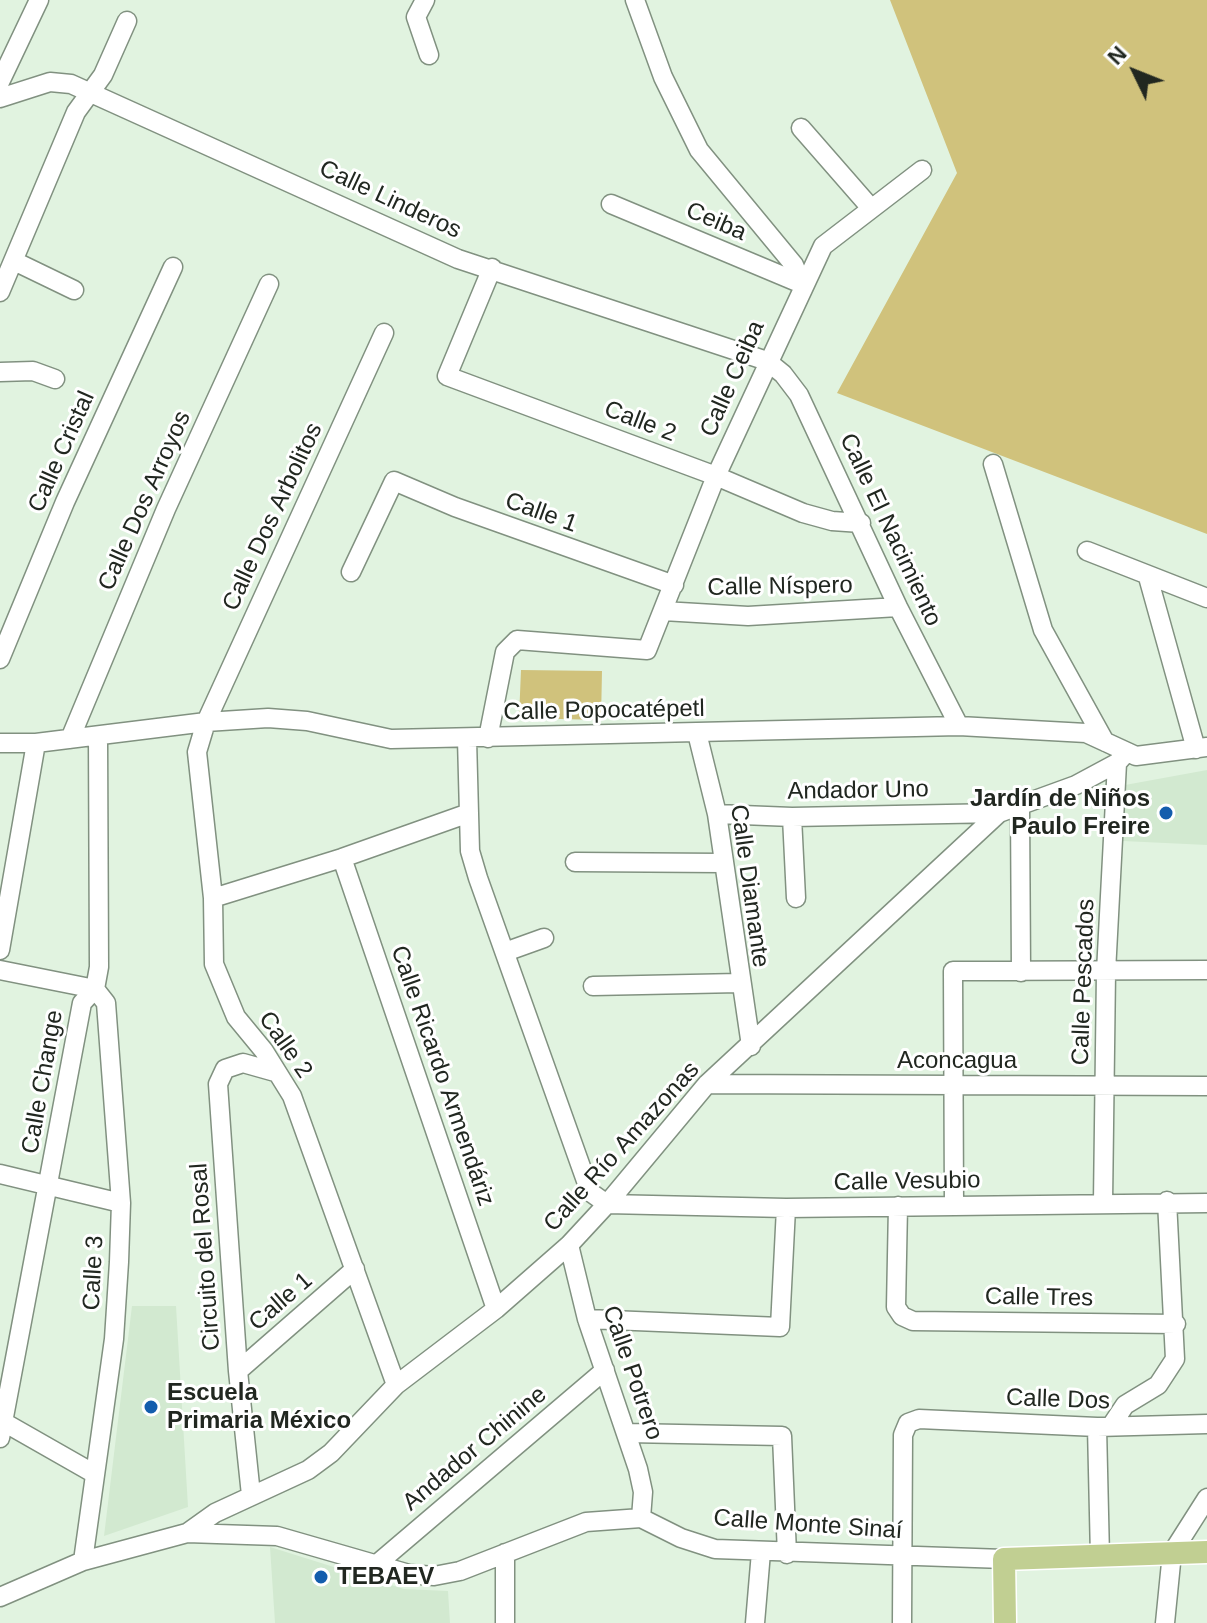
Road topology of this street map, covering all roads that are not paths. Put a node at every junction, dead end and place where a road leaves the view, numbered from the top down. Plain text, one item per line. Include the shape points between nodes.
1 (39, 0) edge
2 (425, 0) edge
3 (635, 0) edge
4 (127, 21) dead end
5 (429, 55) dead end
6 (0, 82) edge
7 (91, 91) junction
8 (0, 98) edge
9 (801, 128) dead end
10 (922, 170) dead end
11 (611, 204) dead end
12 (870, 207) junction
13 (14, 261) junction
14 (173, 267) dead end
15 (492, 268) junction
16 (269, 284) dead end
17 (802, 284) junction
18 (74, 290) dead end
19 (0, 292) edge
20 (384, 333) dead end
21 (767, 361) junction
22 (0, 372) edge
23 (55, 379) dead end
24 (993, 464) dead end
25 (716, 476) junction
26 (861, 523) junction
27 (1087, 551) dead end
28 (351, 572) dead end
29 (1148, 577) junction
30 (674, 585) junction
31 (1207, 598) edge
32 (898, 607) junction
33 (663, 611) junction
34 (0, 659) edge
35 (206, 722) junction
36 (959, 726) junction
37 (697, 733) junction
38 (98, 736) junction
39 (488, 738) junction
40 (70, 739) junction
41 (467, 739) junction
42 (1105, 742) junction
43 (0, 743) edge
44 (36, 743) junction
45 (1202, 748) edge
46 (1122, 758) junction
47 (1020, 805) junction
48 (469, 813) junction
49 (999, 813) junction
50 (717, 814) junction
51 (792, 817) junction
52 (342, 858) junction
53 (575, 862) dead end
54 (722, 863) junction
55 (213, 898) junction
56 (796, 898) dead end
57 (544, 938) dead end
58 (0, 950) edge
59 (505, 952) junction
60 (0, 970) edge
61 (1207, 970) edge
62 (1021, 972) junction
63 (1106, 972) junction
64 (739, 983) junction
65 (593, 986) dead end
66 (95, 989) junction
67 (751, 1046) junction
68 (275, 1072) junction
69 (707, 1084) junction
70 (952, 1085) junction
71 (1105, 1085) junction
72 (1207, 1086) edge
73 (0, 1174) edge
74 (49, 1185) junction
75 (1167, 1201) junction
76 (1103, 1202) junction
77 (121, 1203) junction
78 (1207, 1203) edge
79 (607, 1204) junction
80 (898, 1206) junction
81 (954, 1206) junction
82 (786, 1208) junction
83 (569, 1245) junction
84 (355, 1269) junction
85 (496, 1309) junction
86 (587, 1319) junction
87 (1176, 1324) junction
88 (605, 1370) junction
89 (238, 1371) junction
90 (396, 1385) junction
91 (1207, 1424) edge
92 (1, 1427) edge
93 (1104, 1427) junction
94 (628, 1433) junction
95 (93, 1473) junction
96 (251, 1495) junction
97 (1207, 1498) edge
98 (641, 1518) junction
99 (187, 1533) junction
100 (761, 1552) junction
101 (1207, 1552) edge
102 (505, 1553) junction
103 (1172, 1553) junction
104 (787, 1554) junction
105 (1100, 1557) junction
106 (902, 1558) junction
107 (1004, 1559) junction
108 (83, 1561) junction
109 (377, 1564) junction
110 (0, 1597) edge
111 (505, 1623) edge
112 (755, 1623) edge
113 (902, 1623) edge
114 (1005, 1623) edge
115 (1165, 1623) edge

1 - 6 street
2 - 5 street via 416,17
3 - 17 street via 663,77 699,150 794,265
4 - 7 street
7 - 8 street, Calle Linderos via 50,82
7 - 13 street via 76,112
7 - 15 street, Calle Linderos via 458,259
9 - 12 street
10 - 12 street, Calle Ceiba
11 - 17 street, Ceiba
12 - 17 street, Calle Ceiba via 823,246
13 - 18 street
13 - 19 street
14 - 34 street, Calle Cristal
15 - 21 street, Calle Linderos
15 - 25 street, Calle 2 via 447,376
16 - 40 street, Calle Dos Arroyos via 166,509
17 - 21 street, Calle Ceiba
20 - 35 street, Calle Dos Arbolitos
21 - 25 street, Calle Ceiba
21 - 26 street, Calle El Nacimiento via 799,395
22 - 23 street via 33,371
24 - 42 street via 1043,630
25 - 26 street, Calle 2 via 803,513
25 - 30 street, Calle Ceiba
26 - 32 street, Calle El Nacimiento
27 - 29 street
28 - 30 street, Calle 1 via 394,481
29 - 31 street
29 - 45 street
30 - 33 street, Calle Ceiba
32 - 33 street, Calle Níspero via 748,616
32 - 36 street, Calle El Nacimiento
33 - 39 street, Calle Ceiba via 647,650 517,640 505,652
35 - 38 street, Calle Popocatépetl
35 - 41 street, Calle Popocatépetl via 307,721 391,739
35 - 55 street, Calle 2 via 197,752
36 - 37 street, Calle Popocatépetl
36 - 42 street, Calle Popocatépetl via 1067,730
37 - 39 street, Calle Popocatépetl
37 - 50 street, Calle Diamante
38 - 40 street, Calle Popocatépetl
38 - 66 street, Calle Change
39 - 41 street, Calle Popocatépetl
40 - 44 street, Calle Popocatépetl
41 - 48 street
42 - 46 street, Calle Popocatépetl
43 - 44 street, Calle Popocatépetl
44 - 58 street
45 - 46 street, Calle Popocatépetl
46 - 47 street, Calle Río Amazonas via 1076,785
46 - 63 street, Calle Pescados
47 - 49 street, Calle Río Amazonas
47 - 62 street
48 - 52 street
48 - 59 street via 470,851
49 - 51 street, Andador Uno
49 - 67 street, Calle Río Amazonas
50 - 51 street, Andador Uno
50 - 54 street, Calle Diamante
51 - 56 street
52 - 55 street
52 - 85 street, Calle Ricardo Armendáriz
53 - 54 street
54 - 64 street, Calle Diamante
55 - 68 street, Calle 2 via 214,964 223,991
57 - 59 street
59 - 79 street via 590,1192
60 - 66 street
61 - 63 street
62 - 63 street
62 - 70 street via 953,971
63 - 71 street, Calle Pescados
64 - 65 street
64 - 67 street, Calle Diamante
66 - 74 street, Calle Change via 82,1003
66 - 77 street, Calle 3 via 106,1003
67 - 69 street, Calle Río Amazonas
68 - 84 street, Calle 2 via 292,1096
68 - 89 street, Circuito del Rosal via 243,1063 225,1069 218,1084
69 - 70 street, Aconcagua
69 - 79 street, Calle Río Amazonas
70 - 71 street, Aconcagua
70 - 81 street
71 - 72 street, Aconcagua
71 - 76 street, Calle Pescados
73 - 74 street
74 - 77 street
74 - 92 street, Calle Change
75 - 76 street, Calle Vesubio
75 - 78 street, Calle Vesubio
75 - 87 street
76 - 81 street, Calle Vesubio
77 - 95 street, Calle 3 via 114,1339
79 - 82 street, Calle Vesubio
79 - 83 street, Calle Río Amazonas
80 - 81 street, Calle Vesubio
80 - 82 street, Calle Vesubio
80 - 87 street, Calle Tres via 896,1307 913,1321
82 - 86 street via 780,1327
83 - 85 street, Calle Río Amazonas
83 - 86 street, Calle Potrero
84 - 89 street, Calle 1
84 - 90 street, Calle 2
85 - 90 street, Calle Río Amazonas
86 - 88 street, Calle Potrero
87 - 93 street via 1175,1359 1168,1373
88 - 94 street, Calle Potrero
88 - 109 street, Andador Chinine
89 - 96 street, Circuito del Rosal
90 - 96 street, Calle Río Amazonas via 331,1453 308,1470
91 - 93 street, Calle Dos
92 - 95 street
93 - 105 street
93 - 106 street, Calle Dos via 919,1419 908,1423 903,1435
94 - 98 street, Calle Potrero via 643,1492
94 - 104 street via 782,1436
95 - 108 street, Calle 3
96 - 99 street, Calle Río Amazonas
97 - 103 street
98 - 100 street, Calle Monte Sinaí via 715,1549
98 - 102 street via 586,1522
99 - 108 street, Calle Río Amazonas
99 - 109 street via 277,1536
100 - 104 street, Calle Monte Sinaí
100 - 112 street
101 - 103 main road, Calle Monte Sinaí
102 - 109 street via 434,1576
102 - 111 street
103 - 105 main road, Calle Monte Sinaí
103 - 115 street
104 - 106 street, Calle Monte Sinaí
105 - 107 main road, Calle Monte Sinaí
106 - 107 street, Calle Monte Sinaí
106 - 113 street
107 - 114 main road
108 - 110 street, Calle Río Amazonas

